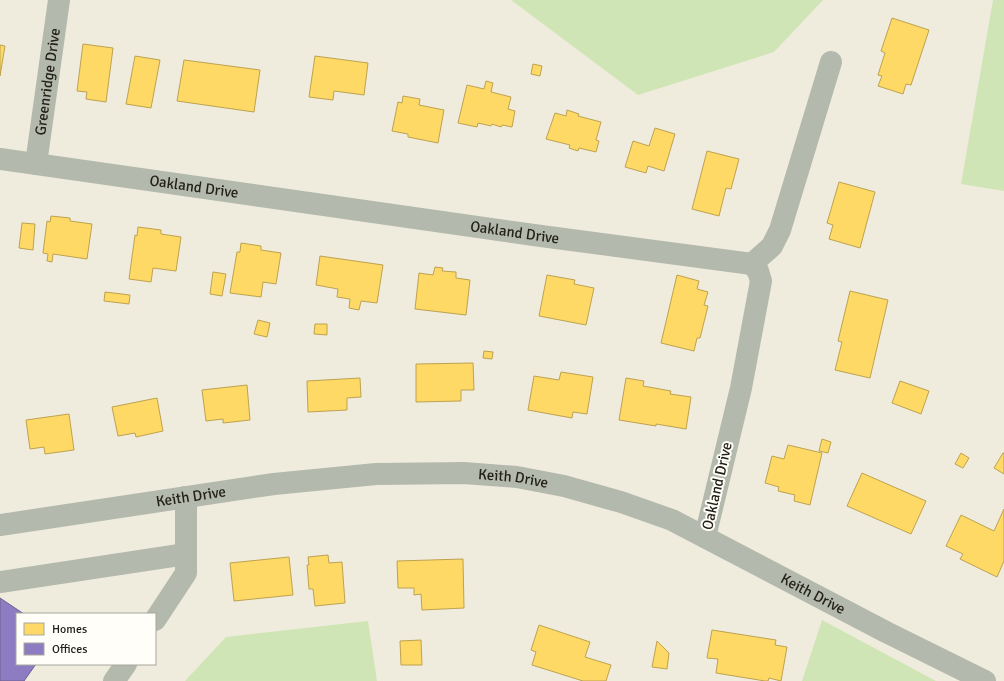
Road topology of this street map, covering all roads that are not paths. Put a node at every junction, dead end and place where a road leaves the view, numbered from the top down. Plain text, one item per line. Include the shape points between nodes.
1 (59, 0) edge
2 (831, 62) dead end
3 (0, 159) edge
4 (36, 164) junction
5 (752, 264) junction
6 (186, 497) junction
7 (0, 525) edge
8 (705, 537) junction
9 (186, 554) junction
10 (0, 582) edge
11 (156, 618) edge
12 (125, 665) edge
13 (114, 681) edge
14 (985, 681) edge

1 - 4 street, Greenridge Drive
2 - 5 street via 780,230 772,246
3 - 4 street, Oakland Drive
4 - 5 street, Oakland Drive
5 - 8 street, Oakland Drive via 758,271 761,281 741,388
6 - 7 street, Keith Drive
6 - 8 street, Keith Drive via 274,484 376,474 464,473 517,477 564,486 621,502 672,520
6 - 9 street
8 - 14 street, Keith Drive
9 - 10 street
9 - 11 street via 186,573
12 - 13 street

